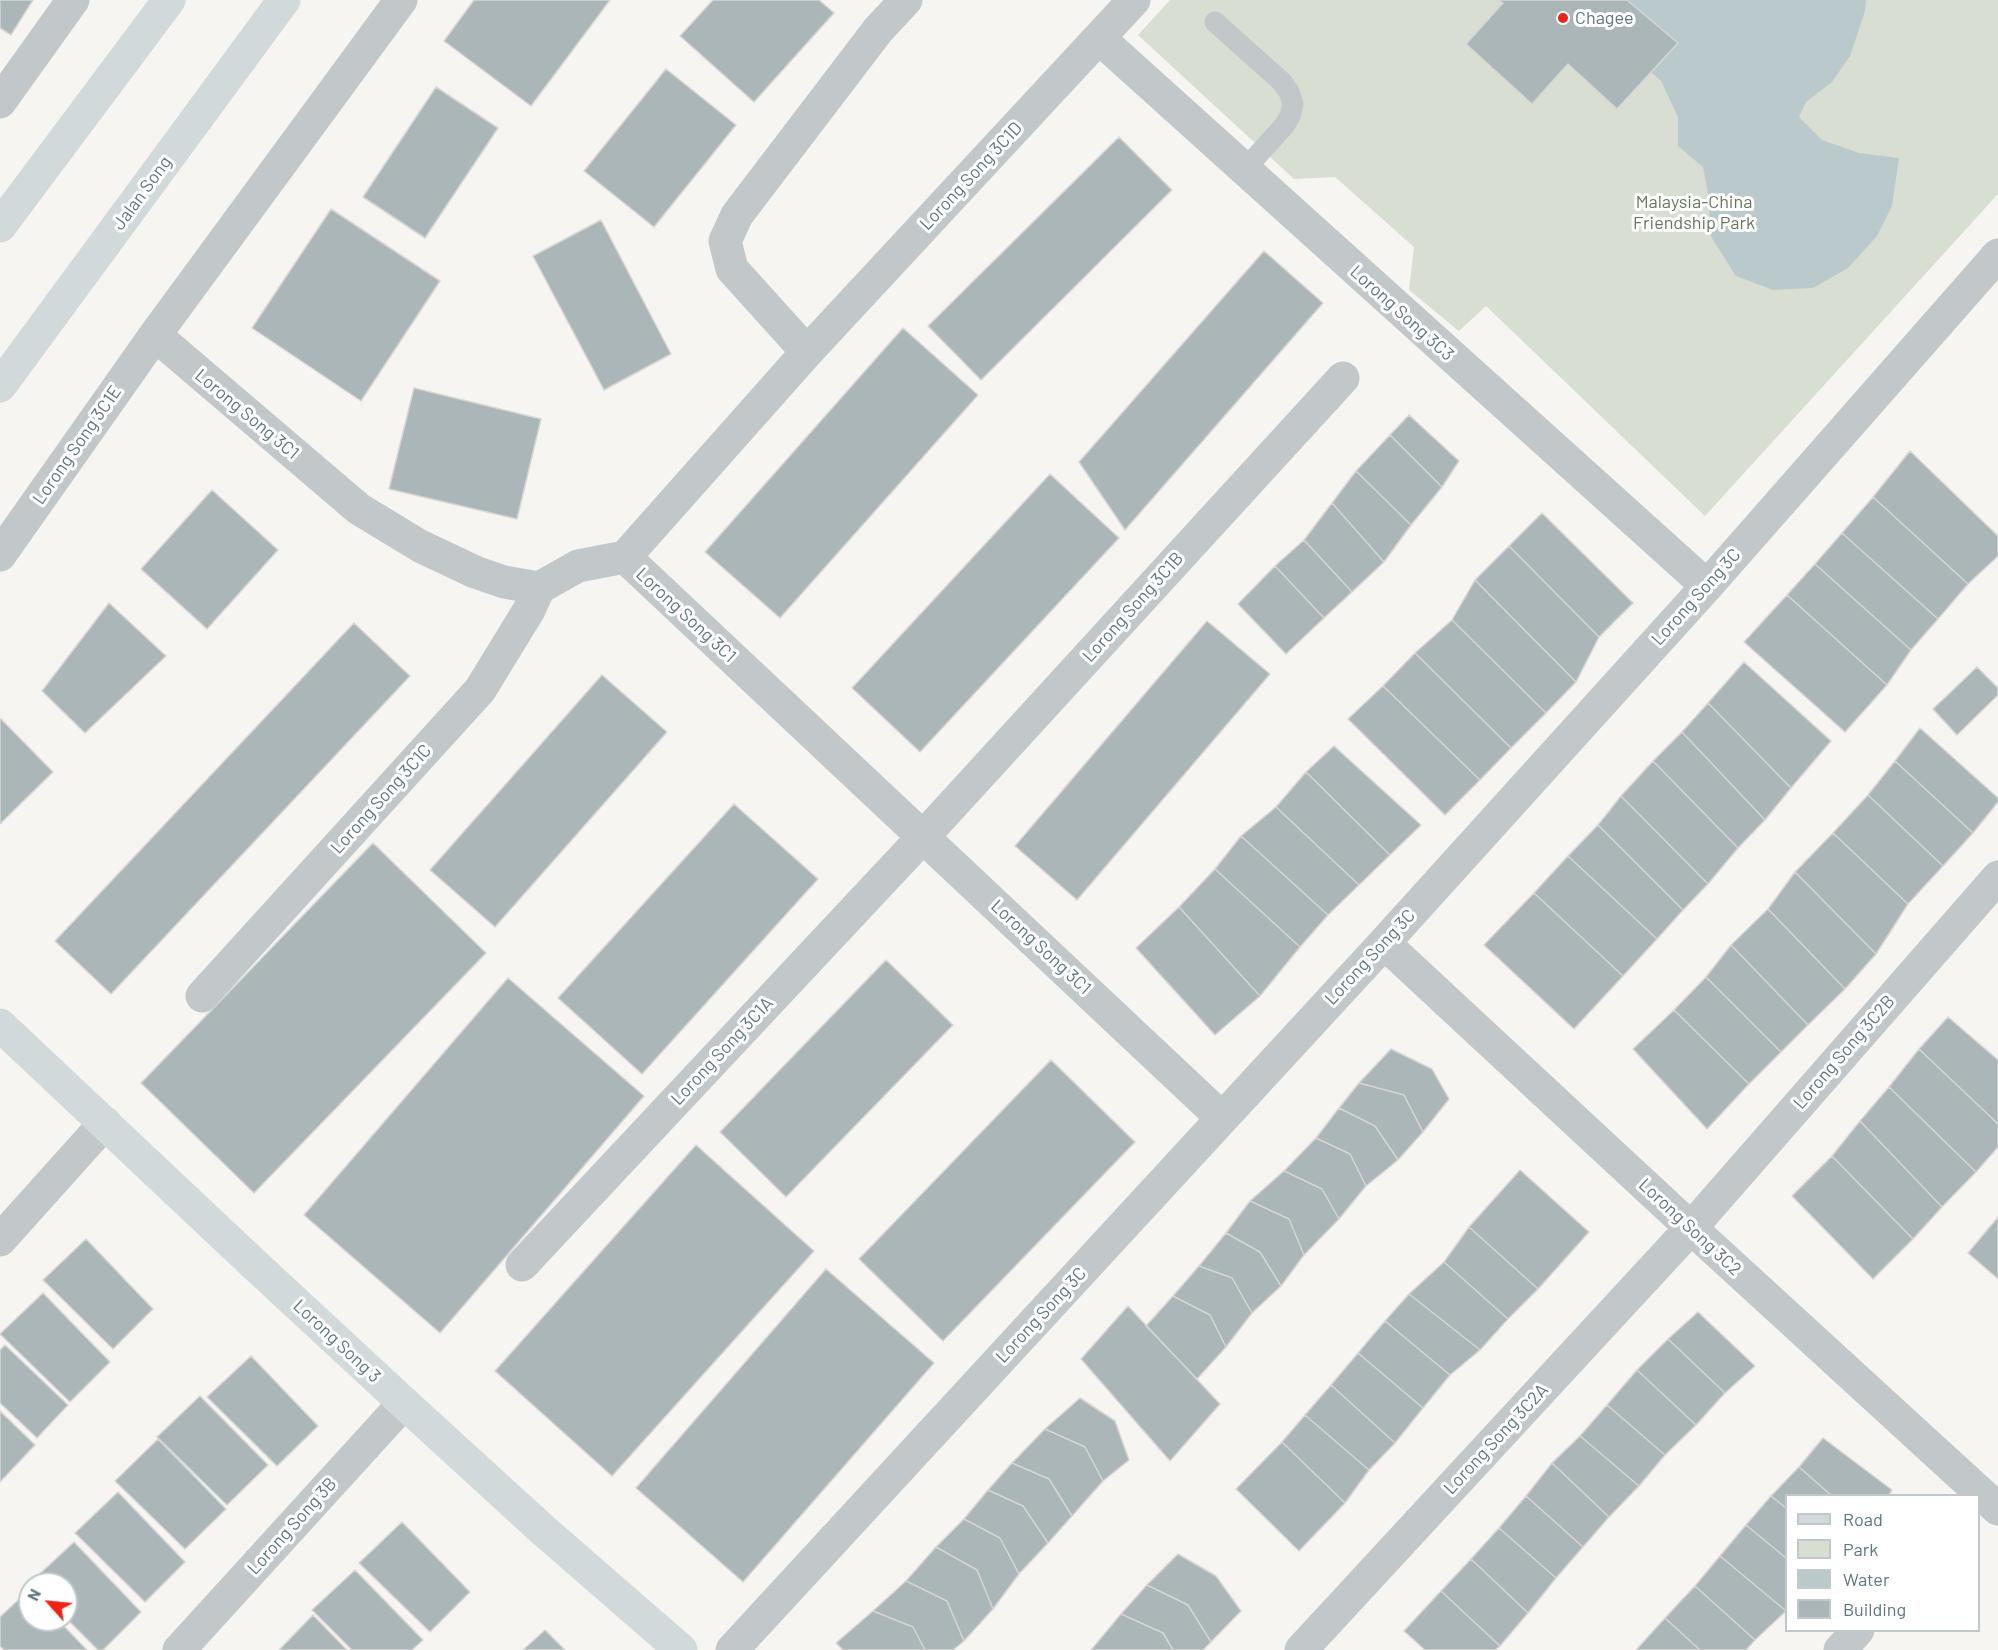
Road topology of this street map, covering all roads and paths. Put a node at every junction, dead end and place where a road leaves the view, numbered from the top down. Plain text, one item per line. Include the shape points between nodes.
1 (73, 0) edge
2 (169, 0) edge
3 (284, 0) edge
4 (401, 0) edge
5 (906, 0) edge
6 (1134, 0) edge
7 (1215, 22) dead end
8 (1099, 38) junction
9 (0, 102) edge
10 (1244, 170) junction
11 (0, 226) edge
12 (1998, 255) edge
13 (155, 335) junction
14 (807, 352) junction
15 (1343, 378) dead end
16 (0, 386) edge
17 (0, 555) edge
18 (625, 557) junction
19 (1707, 586) junction
20 (539, 588) junction
21 (923, 837) junction
22 (1998, 877) edge
23 (1384, 943) junction
24 (202, 996) dead end
25 (0, 1025) edge
26 (1222, 1118) junction
27 (105, 1123) junction
28 (1691, 1228) junction
29 (0, 1240) edge
30 (522, 1265) dead end
31 (404, 1402) junction
32 (1979, 1494) edge
33 (1856, 1632) edge
34 (179, 1650) edge
35 (681, 1650) edge
36 (732, 1650) edge
37 (1301, 1650) edge
38 (1840, 1650) edge

1 - 9 street
2 - 11 street
3 - 16 street, Jalan Song
4 - 13 street
5 - 14 street via 737,214 725,241 732,269
6 - 8 street, Lorong Song 3C1D
7 - 10 lane via 1282,82 1293,104 1284,126
8 - 10 street, Lorong Song 3C3
8 - 14 street, Lorong Song 3C1D
10 - 19 street, Lorong Song 3C3
12 - 19 street, Lorong Song 3C
13 - 17 street, Lorong Song 3C1E
13 - 20 street, Lorong Song 3C1 via 359,509 420,546 475,572
14 - 18 street, Lorong Song 3C1D
15 - 21 street, Lorong Song 3C1B
18 - 20 street, Lorong Song 3C1 via 578,566
18 - 21 street, Lorong Song 3C1
19 - 23 street, Lorong Song 3C
20 - 24 street, Lorong Song 3C1C via 480,690
21 - 26 street, Lorong Song 3C1
21 - 30 street, Lorong Song 3C1A
22 - 28 street, Lorong Song 3C2B
23 - 26 street, Lorong Song 3C
23 - 28 street, Lorong Song 3C2
25 - 27 street, Lorong Song 3
26 - 36 street, Lorong Song 3C
27 - 29 street
27 - 31 street, Lorong Song 3
28 - 32 street, Lorong Song 3C2
28 - 37 street, Lorong Song 3C2A
31 - 34 street, Lorong Song 3B
31 - 35 street, Lorong Song 3
33 - 38 street

